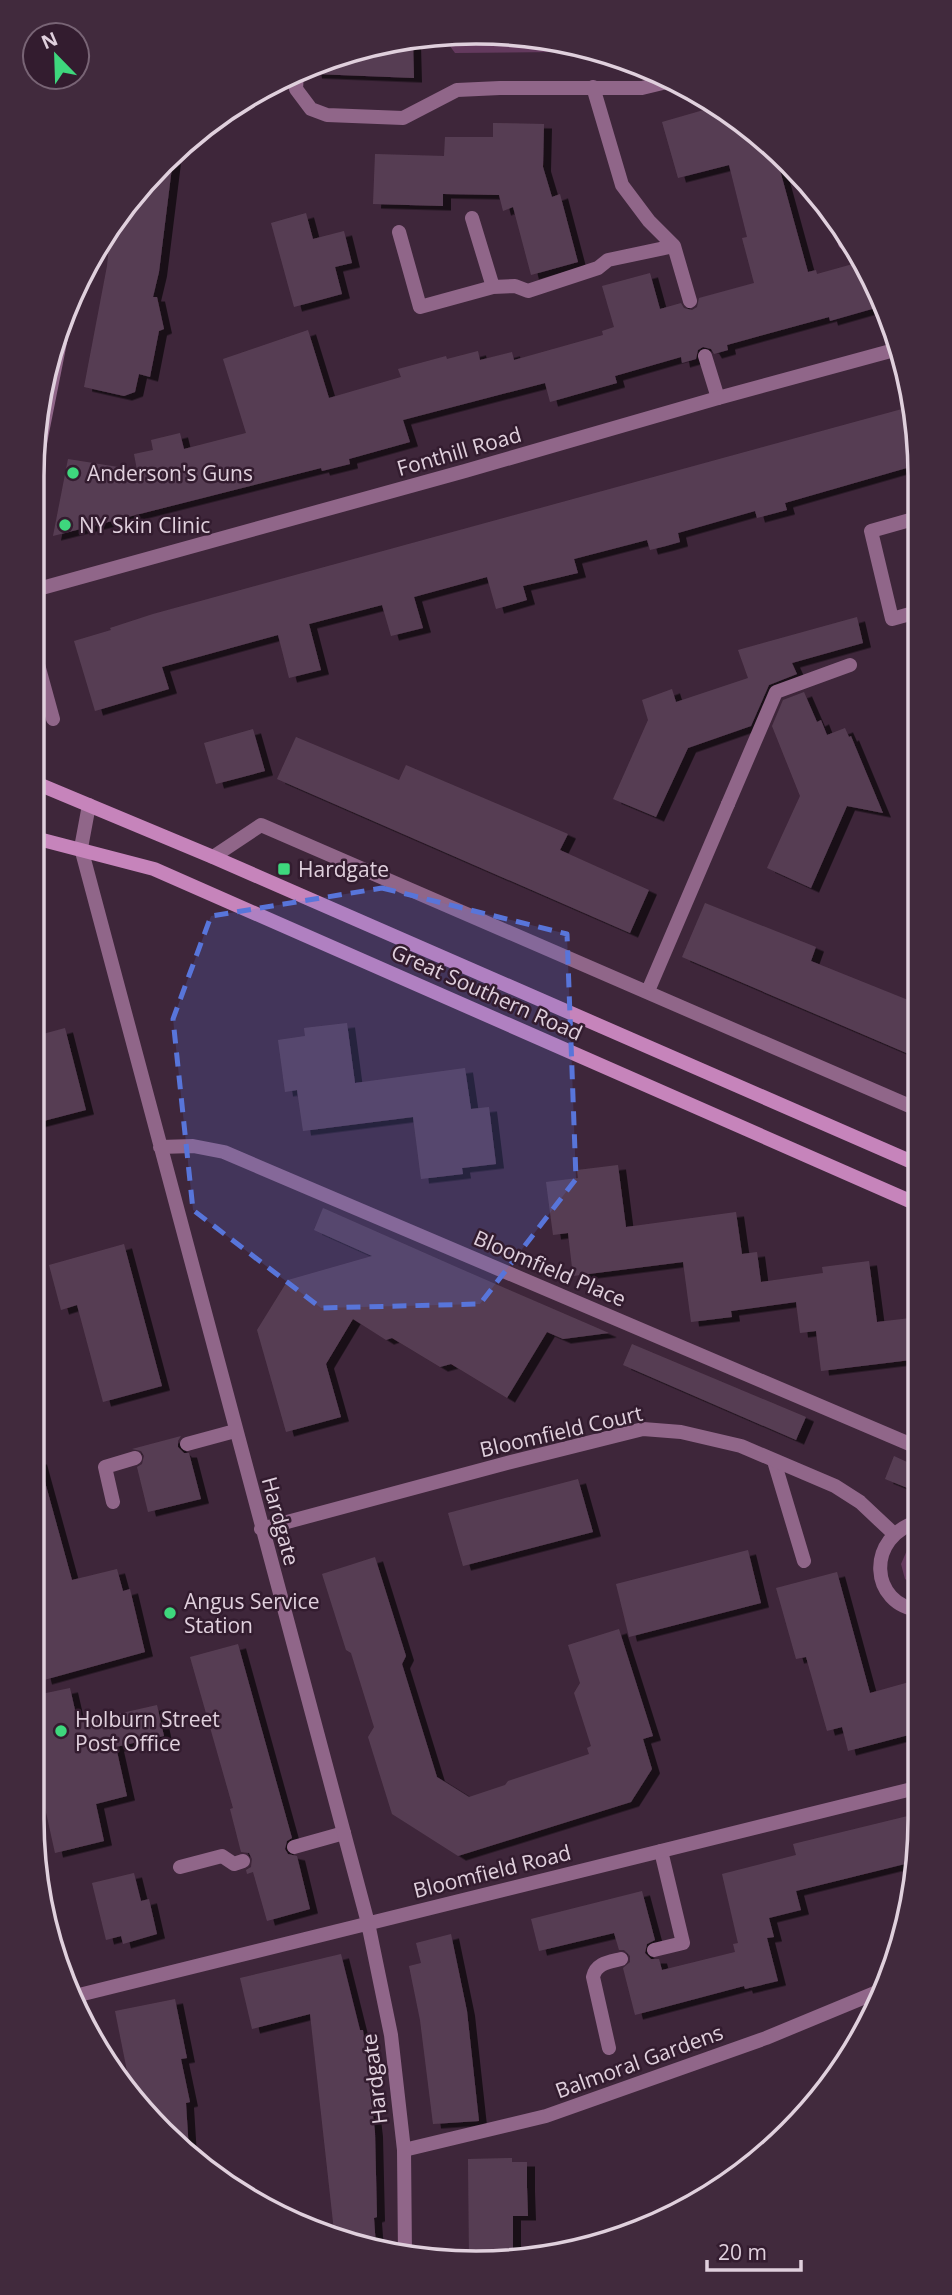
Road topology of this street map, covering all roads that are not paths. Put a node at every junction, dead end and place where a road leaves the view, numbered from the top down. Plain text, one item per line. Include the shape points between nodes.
1 (296, 83) edge
2 (658, 84) edge
3 (593, 87) junction
4 (472, 218) dead end
5 (399, 232) dead end
6 (674, 246) junction
7 (493, 287) junction
8 (690, 301) dead end
9 (890, 351) edge
10 (705, 356) dead end
11 (718, 398) junction
12 (908, 521) edge
13 (44, 588) edge
14 (908, 615) edge
15 (850, 665) dead end
16 (44, 685) edge
17 (53, 719) dead end
18 (44, 786) edge
19 (89, 805) junction
20 (44, 840) edge
21 (81, 848) junction
22 (213, 857) junction
23 (648, 991) junction
24 (908, 1105) edge
25 (160, 1147) junction
26 (908, 1160) edge
27 (908, 1200) edge
28 (235, 1431) junction
29 (908, 1443) edge
30 (187, 1444) dead end
31 (135, 1458) dead end
32 (774, 1461) junction
33 (114, 1502) dead end
34 (908, 1524) edge
35 (261, 1529) junction
36 (893, 1533) junction
37 (804, 1561) dead end
38 (908, 1608) edge
39 (908, 1790) edge
40 (344, 1833) junction
41 (294, 1847) dead end
42 (661, 1851) junction
43 (243, 1861) dead end
44 (180, 1867) dead end
45 (368, 1923) junction
46 (654, 1950) dead end
47 (621, 1959) dead end
48 (81, 1994) edge
49 (870, 1995) edge
50 (609, 2048) dead end
51 (404, 2150) junction
52 (405, 2245) edge

1 - 3 street via 311,109 327,115 403,118 457,90
2 - 3 street
3 - 6 street via 622,185
4 - 7 street
5 - 7 street via 420,307
6 - 7 street via 608,260 598,268 528,291
6 - 8 street
9 - 11 street, Fonthill Road
10 - 11 street
11 - 13 street, Fonthill Road
12 - 14 street via 871,531 892,619
15 - 23 street via 776,692
16 - 17 street
18 - 19 main road, Great Southern Road
19 - 21 street, Hardgate
19 - 22 main road, Great Southern Road
20 - 21 main road, Great Southern Road
21 - 25 street, Hardgate
21 - 27 main road, Great Southern Road via 154,869
22 - 23 street via 261,825
22 - 26 main road, Great Southern Road
23 - 24 street
25 - 28 street, Hardgate
25 - 29 street, Bloomfield Place via 193,1146 224,1152
28 - 30 street
28 - 35 street, Hardgate
31 - 33 street via 104,1467
32 - 35 street, Bloomfield Court via 741,1446 681,1432 643,1429
32 - 36 street, Bloomfield Court via 835,1486
32 - 37 street
34 - 36 street
35 - 40 street, Hardgate
36 - 38 street via 884,1546 881,1577 888,1591
39 - 42 street, Bloomfield Road
40 - 41 street
40 - 45 street, Hardgate
42 - 45 street, Bloomfield Road
42 - 46 street via 683,1942
43 - 44 street via 234,1864 222,1856
45 - 48 street, Bloomfield Road
45 - 51 street, Hardgate via 391,2035
47 - 50 street via 603,1964 593,1977
49 - 51 street, Balmoral Gardens via 766,2038 546,2116
51 - 52 street, Hardgate

